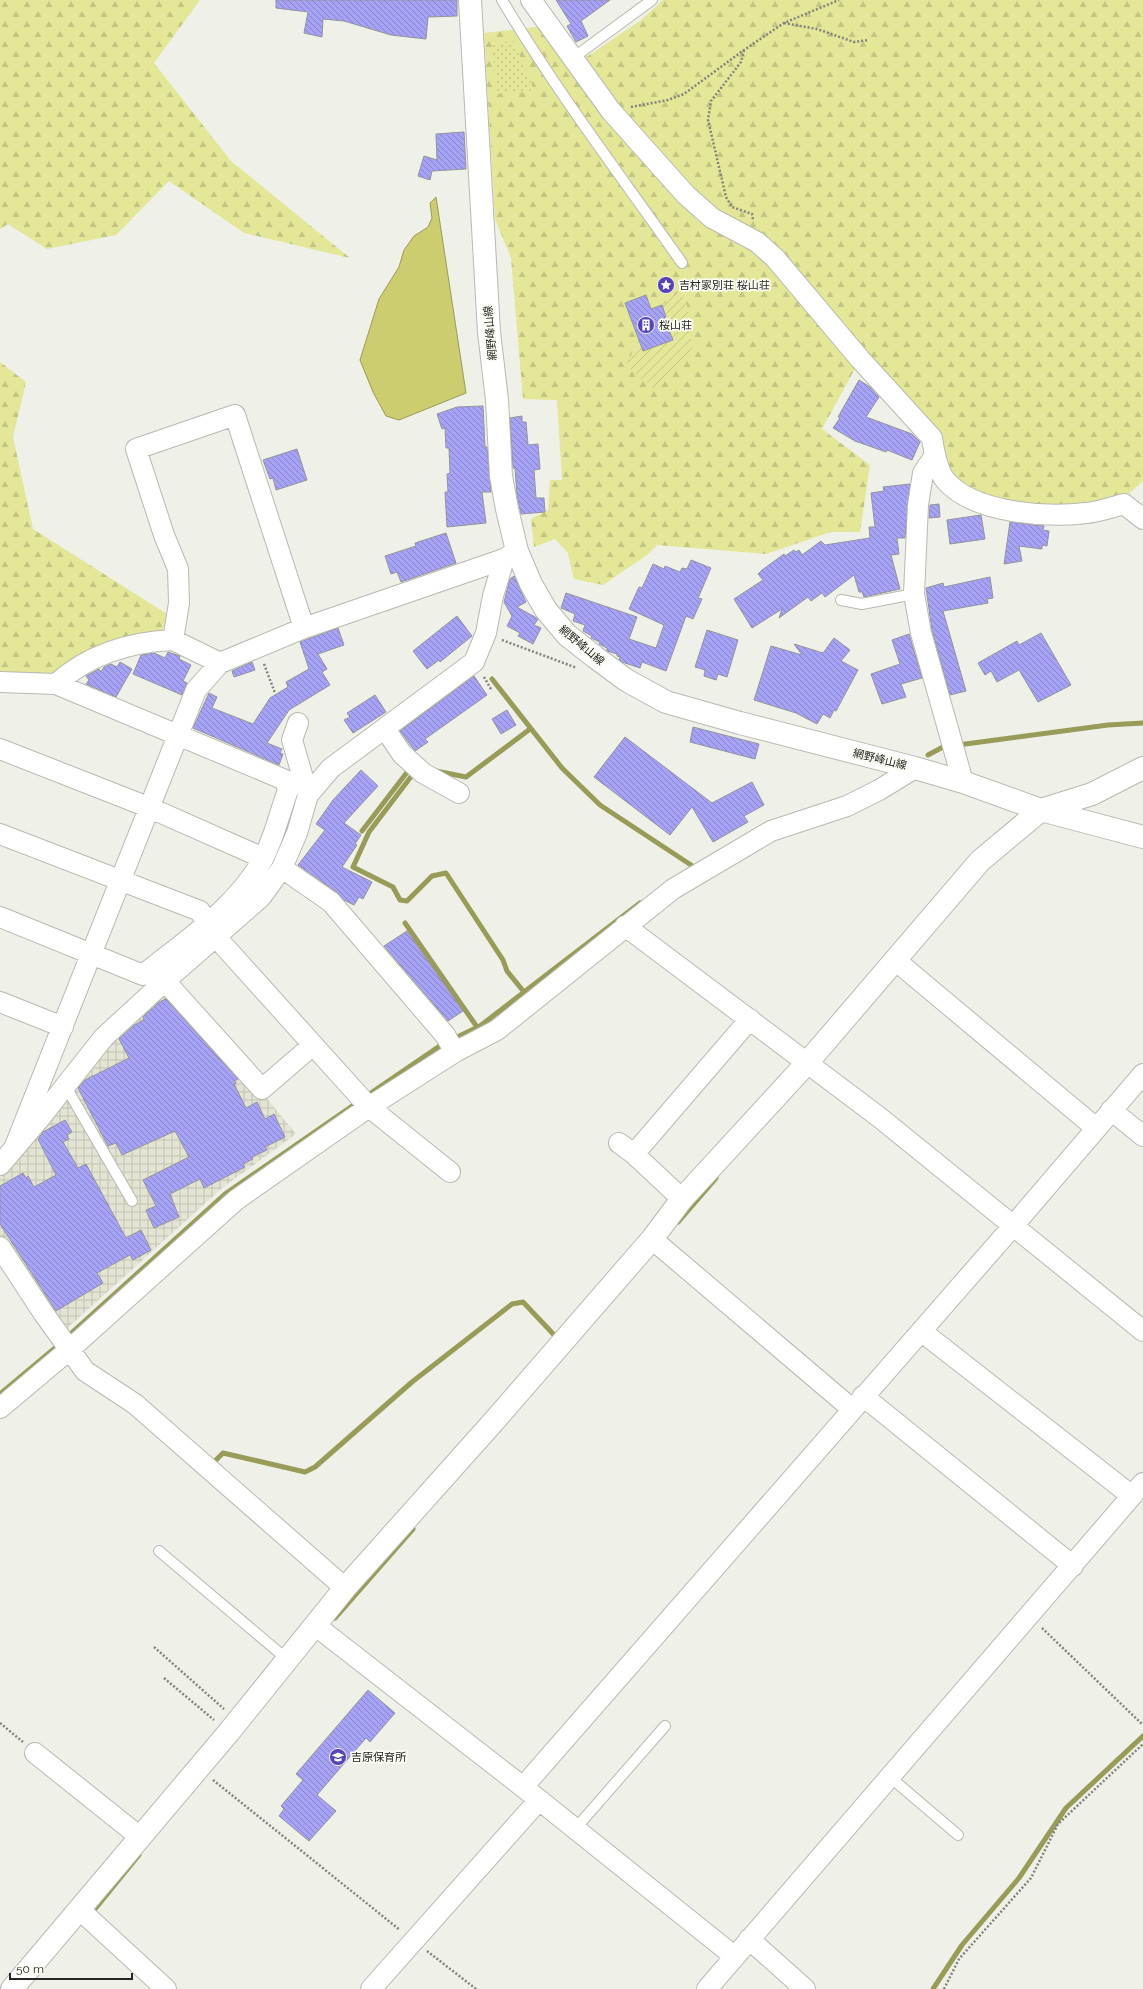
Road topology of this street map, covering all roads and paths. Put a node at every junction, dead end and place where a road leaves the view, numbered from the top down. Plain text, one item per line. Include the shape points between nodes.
1 (470, 0) edge
2 (502, 0) edge
3 (531, 0) edge
4 (652, 0) edge
5 (840, 0) edge
6 (784, 23) junction
7 (869, 40) dead end
8 (744, 50) junction
9 (572, 58) junction
10 (611, 111) junction
11 (757, 242) junction
12 (682, 262) dead end
13 (935, 454) junction
14 (1143, 519) edge
15 (511, 555) junction
16 (914, 594) junction
17 (841, 600) dead end
18 (304, 628) junction
19 (486, 634) junction
20 (173, 640) junction
21 (258, 647) junction
22 (220, 663) junction
23 (580, 669) dead end
24 (0, 682) edge
25 (56, 684) junction
26 (275, 693) dead end
27 (298, 723) dead end
28 (385, 729) junction
29 (177, 735) junction
30 (0, 749) edge
31 (915, 768) junction
32 (1143, 768) edge
33 (963, 782) junction
34 (459, 793) dead end
35 (308, 795) junction
36 (148, 807) junction
37 (1041, 810) junction
38 (1, 837) edge
39 (1143, 837) edge
40 (263, 858) junction
41 (282, 868) junction
42 (120, 880) junction
43 (0, 917) edge
44 (625, 926) junction
45 (211, 930) junction
46 (91, 955) junction
47 (895, 960) junction
48 (165, 981) junction
49 (0, 1002) edge
50 (750, 1019) junction
51 (63, 1026) junction
52 (313, 1045) junction
53 (455, 1052) junction
54 (807, 1063) junction
55 (1143, 1074) edge
56 (66, 1087) junction
57 (369, 1107) junction
58 (1111, 1110) junction
59 (1096, 1128) junction
60 (1143, 1136) edge
61 (16, 1146) junction
62 (0, 1165) edge
63 (450, 1172) dead end
64 (682, 1200) junction
65 (132, 1201) dead end
66 (1013, 1226) junction
67 (652, 1239) junction
68 (0, 1247) edge
69 (921, 1331) junction
70 (1143, 1331) edge
71 (69, 1350) junction
72 (858, 1402) junction
73 (0, 1408) edge
74 (1137, 1490) edge
75 (159, 1550) dead end
76 (1073, 1566) junction
77 (345, 1588) junction
78 (1029, 1615) junction
79 (316, 1626) junction
80 (154, 1647) dead end
81 (288, 1660) junction
82 (164, 1678) dead end
83 (0, 1723) edge
84 (1143, 1725) edge
85 (233, 1726) junction
86 (665, 1726) dead end
87 (1143, 1744) edge
88 (35, 1753) joint
89 (197, 1768) junction
90 (890, 1777) junction
91 (523, 1787) junction
92 (539, 1800) junction
93 (576, 1828) junction
94 (958, 1835) dead end
95 (140, 1837) junction
96 (80, 1910) junction
97 (749, 1939) junction
98 (414, 1941) junction
99 (734, 1956) junction
100 (12, 1989) edge
101 (166, 1989) edge
102 (371, 1989) edge
103 (476, 1989) edge
104 (707, 1989) edge
105 (806, 1989) edge
106 (944, 1989) edge

1 - 15 street, 網野峰山線 via 488,324 497,400 501,476
2 - 12 lane via 542,65
3 - 9 street
4 - 9 lane
5 - 6 path
6 - 7 path via 817,29 854,42
6 - 8 path
8 - 10 path via 684,94 668,100
8 - 11 path via 740,62 711,101 708,120 726,197 732,207 752,214
9 - 10 street
10 - 11 street via 686,195 707,214
11 - 13 street via 774,258 932,438
13 - 14 street via 945,480 960,494 996,508 1048,515 1086,513 1124,504
13 - 16 street via 923,474 918,505
15 - 18 street
15 - 19 street via 493,596
15 - 31 street, 網野峰山線 via 546,610 567,635 626,680 666,702
16 - 17 lane via 862,604
16 - 33 street via 921,633
18 - 20 street via 235,415 136,449 178,569 179,603
18 - 21 street
19 - 23 path
19 - 28 street via 474,662
20 - 22 street
20 - 25 street via 124,646 93,658 69,672
21 - 22 street
21 - 26 path
22 - 29 street via 196,690
24 - 25 street
25 - 29 street
27 - 35 street via 292,740
28 - 34 street via 402,754 423,773
28 - 35 street via 331,768
29 - 36 street
29 - 40 street via 285,780 288,790
30 - 36 street
31 - 33 street, 網野峰山線
31 - 44 street via 848,806 771,831 673,889
32 - 37 street via 1092,794
33 - 37 street, 網野峰山線
35 - 41 street via 297,833
36 - 40 street
36 - 42 street
37 - 39 street, 網野峰山線
37 - 47 street via 980,861
38 - 42 street
40 - 45 street via 241,892
41 - 45 street via 261,897
41 - 53 street via 331,902 445,1035
42 - 45 street via 200,911
42 - 46 street
43 - 46 street
44 - 50 street
44 - 53 street via 497,1030
45 - 46 street via 143,974
45 - 48 street
45 - 52 street
46 - 51 street
47 - 54 street
47 - 59 street
48 - 52 street via 262,1089
48 - 56 street via 104,1038
49 - 51 street
50 - 54 street
50 - 64 street via 626,1148
51 - 61 street
52 - 57 street
53 - 57 street
54 - 64 street
54 - 66 street via 879,1117
55 - 58 street
56 - 61 street
56 - 65 lane
57 - 63 street
57 - 71 street via 236,1200
58 - 59 street
58 - 60 street
59 - 66 street
61 - 62 street
64 - 67 street
66 - 69 street
66 - 70 street
67 - 72 street
67 - 77 street
68 - 71 street
69 - 72 street
69 - 74 street
71 - 73 street
71 - 77 street via 85,1371 135,1404
72 - 76 street
72 - 91 street
74 - 76 street
75 - 81 lane
76 - 78 street
77 - 79 street
78 - 84 path
78 - 90 street
79 - 81 street
79 - 91 street
80 - 85 path
81 - 85 street
82 - 85 path
83 - 88 path
85 - 89 street
86 - 93 lane
87 - 106 path via 1058,1824 1031,1878 960,1959
88 - 95 street
89 - 95 street
89 - 98 path
90 - 94 lane
90 - 97 street
91 - 92 street
92 - 93 street
92 - 98 street
93 - 99 street
95 - 96 street
96 - 100 street
96 - 101 street
97 - 99 street
97 - 105 street
98 - 102 street
98 - 103 path
99 - 104 street

